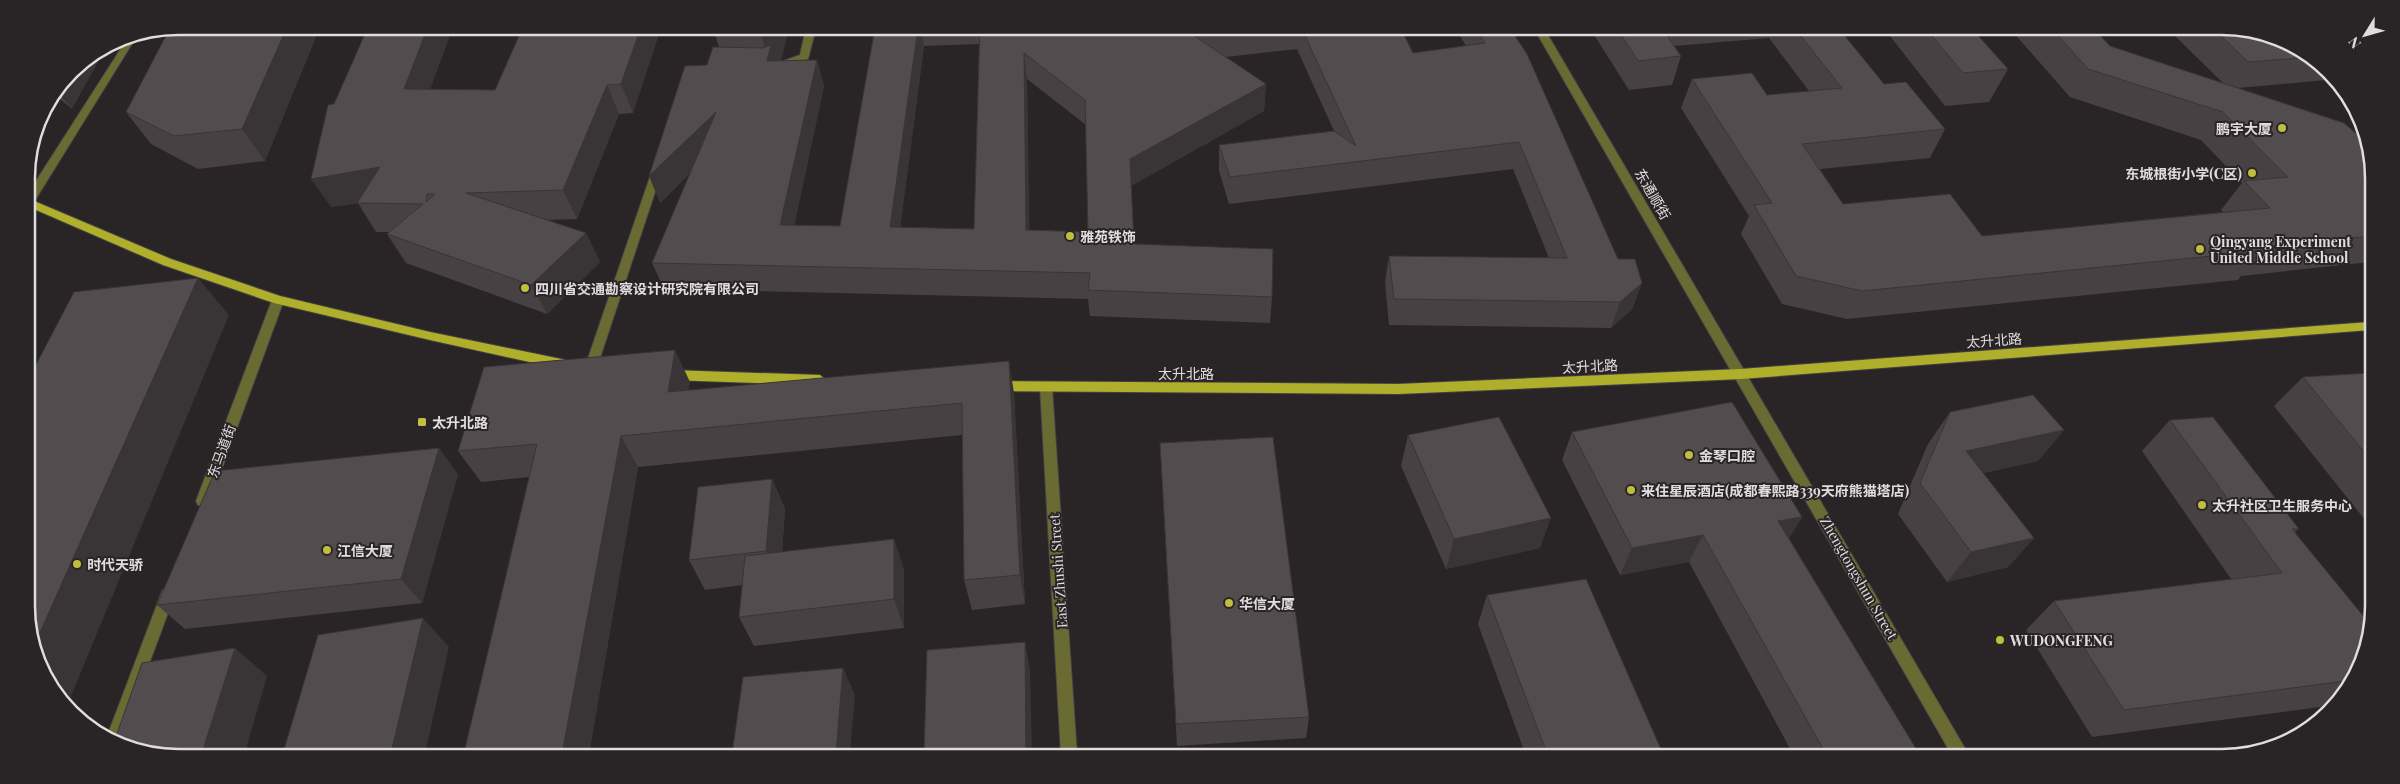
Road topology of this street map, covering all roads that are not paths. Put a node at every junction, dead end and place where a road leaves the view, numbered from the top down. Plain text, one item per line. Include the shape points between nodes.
1 (810, 35) edge
2 (1543, 35) edge
3 (128, 44) edge
4 (770, 69) edge
5 (660, 164) edge
6 (35, 191) edge
7 (35, 205) edge
8 (278, 300) junction
9 (2365, 326) edge
10 (590, 370) junction
11 (603, 372) edge
12 (1741, 374) junction
13 (659, 375) edge
14 (828, 380) edge
15 (987, 385) edge
16 (1046, 387) junction
17 (199, 512) edge
18 (171, 585) edge
19 (116, 735) edge
20 (1069, 749) edge
21 (1957, 749) edge

1 - 4 street via 805,57
2 - 12 street, 东通顺街
3 - 6 street
5 - 10 street
7 - 8 main road via 168,262
8 - 10 main road
8 - 17 street, 东马道街
9 - 12 main road, 太升北路
10 - 11 main road
12 - 16 main road, 太升北路 via 1398,389
12 - 21 street, Zhengtongshun Street
13 - 14 main road
15 - 16 main road, 太升北路
16 - 20 street, East Zhushi Street
18 - 19 street

